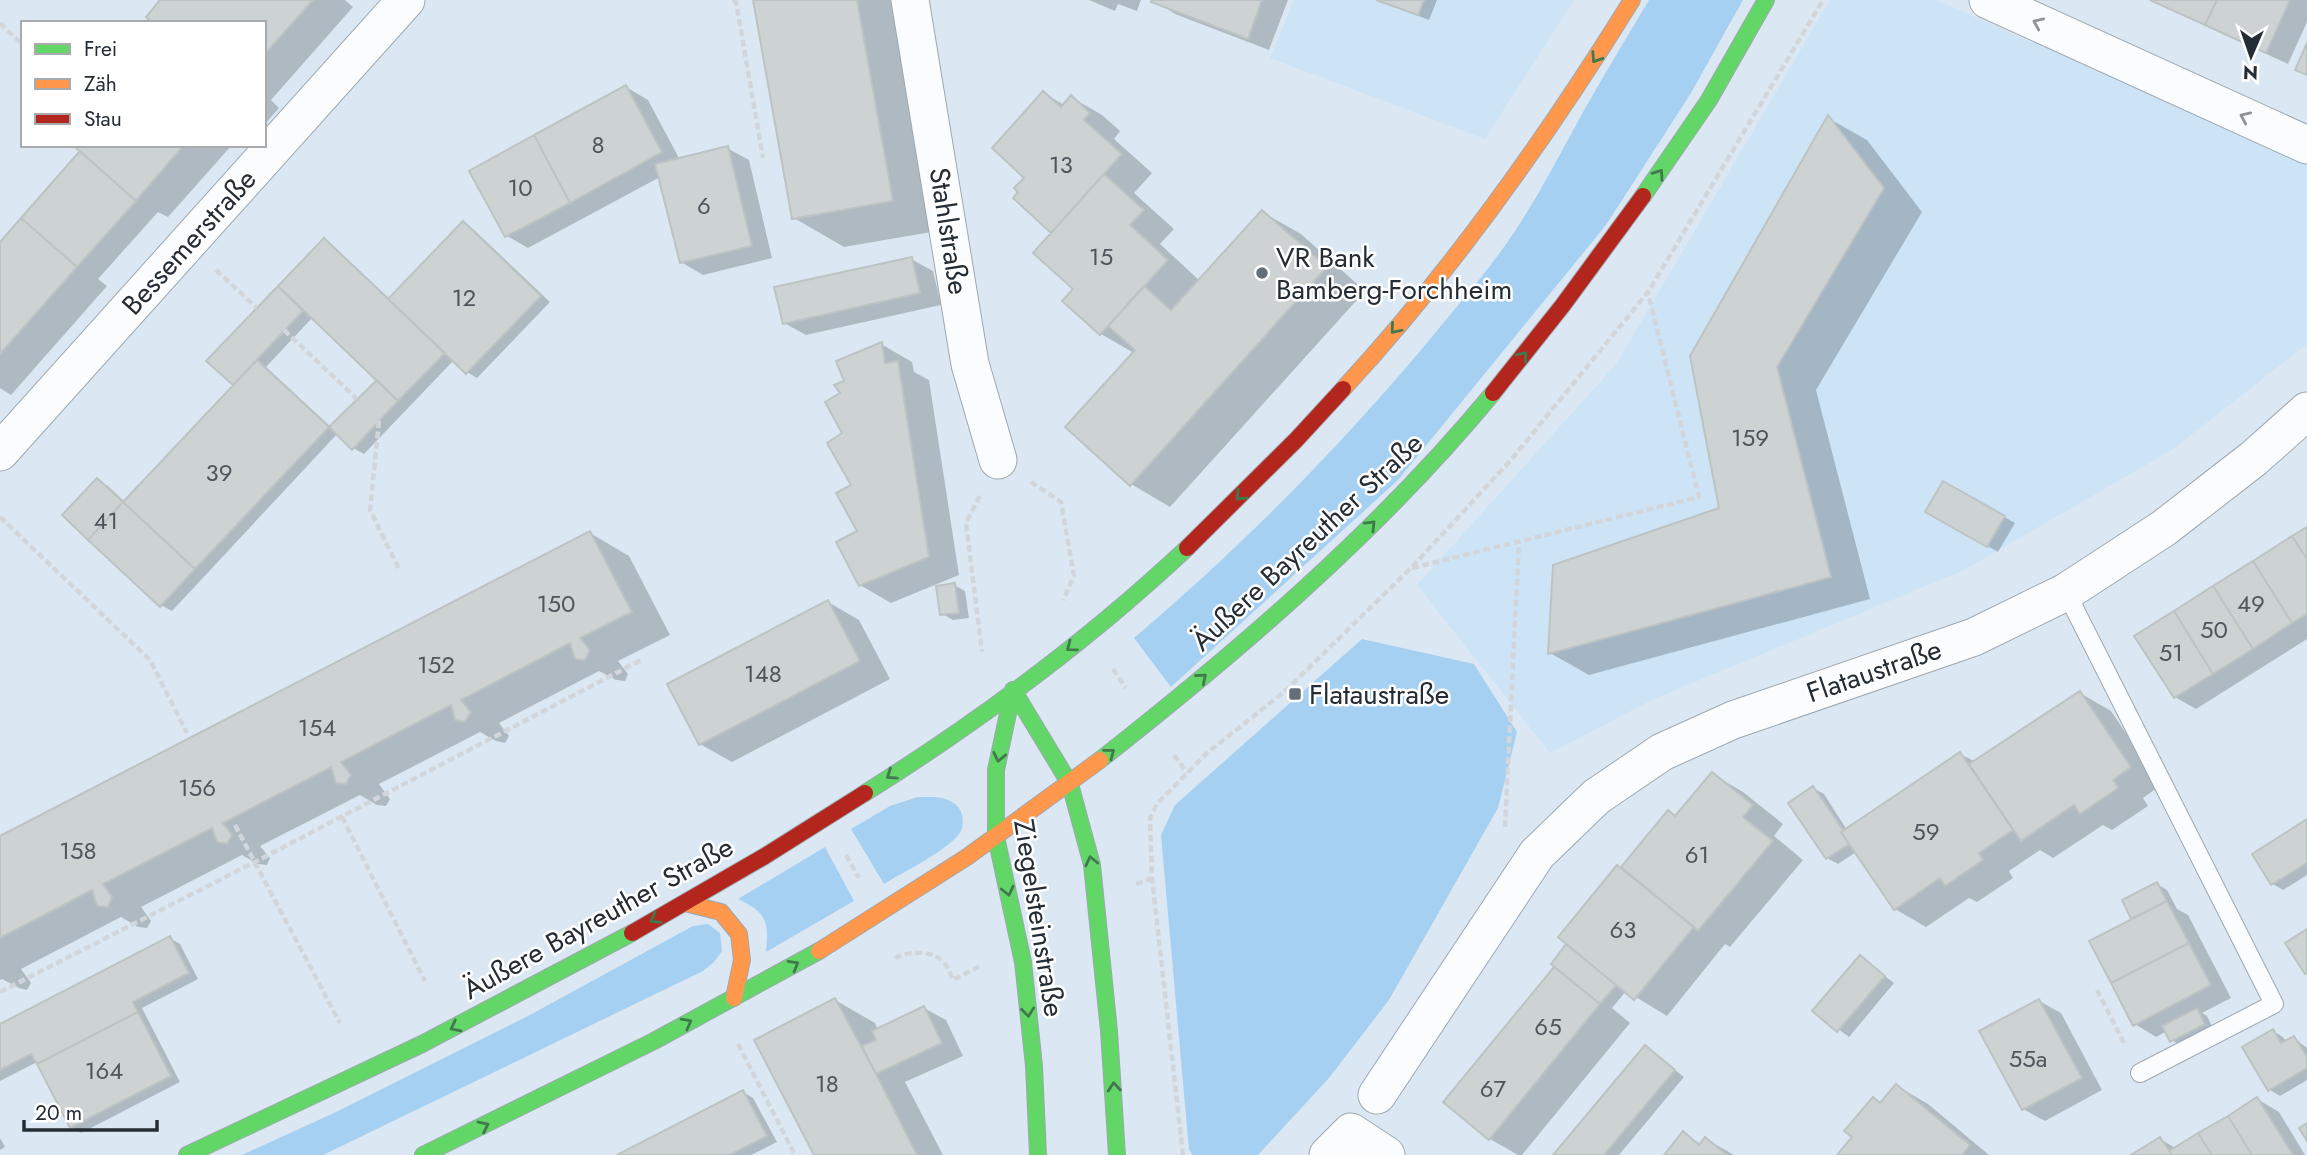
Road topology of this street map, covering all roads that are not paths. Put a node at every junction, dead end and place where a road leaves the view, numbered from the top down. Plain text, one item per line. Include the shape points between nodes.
1 (406, 0) edge
2 (910, 0) edge
3 (1632, 0) edge
4 (1766, 0) edge
5 (1988, 0) edge
6 (2307, 145) edge
7 (2307, 411) edge
8 (0, 452) edge
9 (998, 460) road end
10 (2066, 592) junction
11 (1013, 690) junction
12 (1070, 784) junction
13 (996, 837) junction
14 (685, 902) junction
15 (734, 998) junction
16 (2140, 1073) road end
17 (1377, 1095) dead end
18 (1340, 1144) edge
19 (187, 1155) edge
20 (423, 1155) edge
21 (1038, 1155) edge
22 (1117, 1155) edge
23 (1386, 1155) edge

1 - 8 street, Bessemerstraße
2 - 9 street, Stahlstraße via 971,364
3 -> 11 main road, Äußere Bayreuther Straße via 1514,180 1335,399 1151,580 1088,635
12 -> 4 main road, Äußere Bayreuther Straße via 1310,584 1449,444 1544,330 1649,188 1715,90
6 -> 5 street
7 - 10 street, Flataustraße via 2164,528
10 - 16 lane via 2274,1004
10 - 17 street, Flataustraße via 1974,637 1733,720 1662,752 1596,797 1537,854
11 - 12 main road
11 -> 13 main road, Ziegelsteinstraße via 996,771
11 -> 14 main road, Äußere Bayreuther Straße via 888,778
12 - 13 main road, Äußere Bayreuther Straße
22 -> 12 main road, Ziegelsteinstraße via 1092,865
15 -> 13 main road, Äußere Bayreuther Straße via 879,915
13 -> 21 main road, Ziegelsteinstraße via 1023,962
14 - 15 main road via 721,912 739,934 742,960
14 -> 19 main road, Äußere Bayreuther Straße via 486,1012
20 -> 15 main road, Äußere Bayreuther Straße
18 - 23 street

